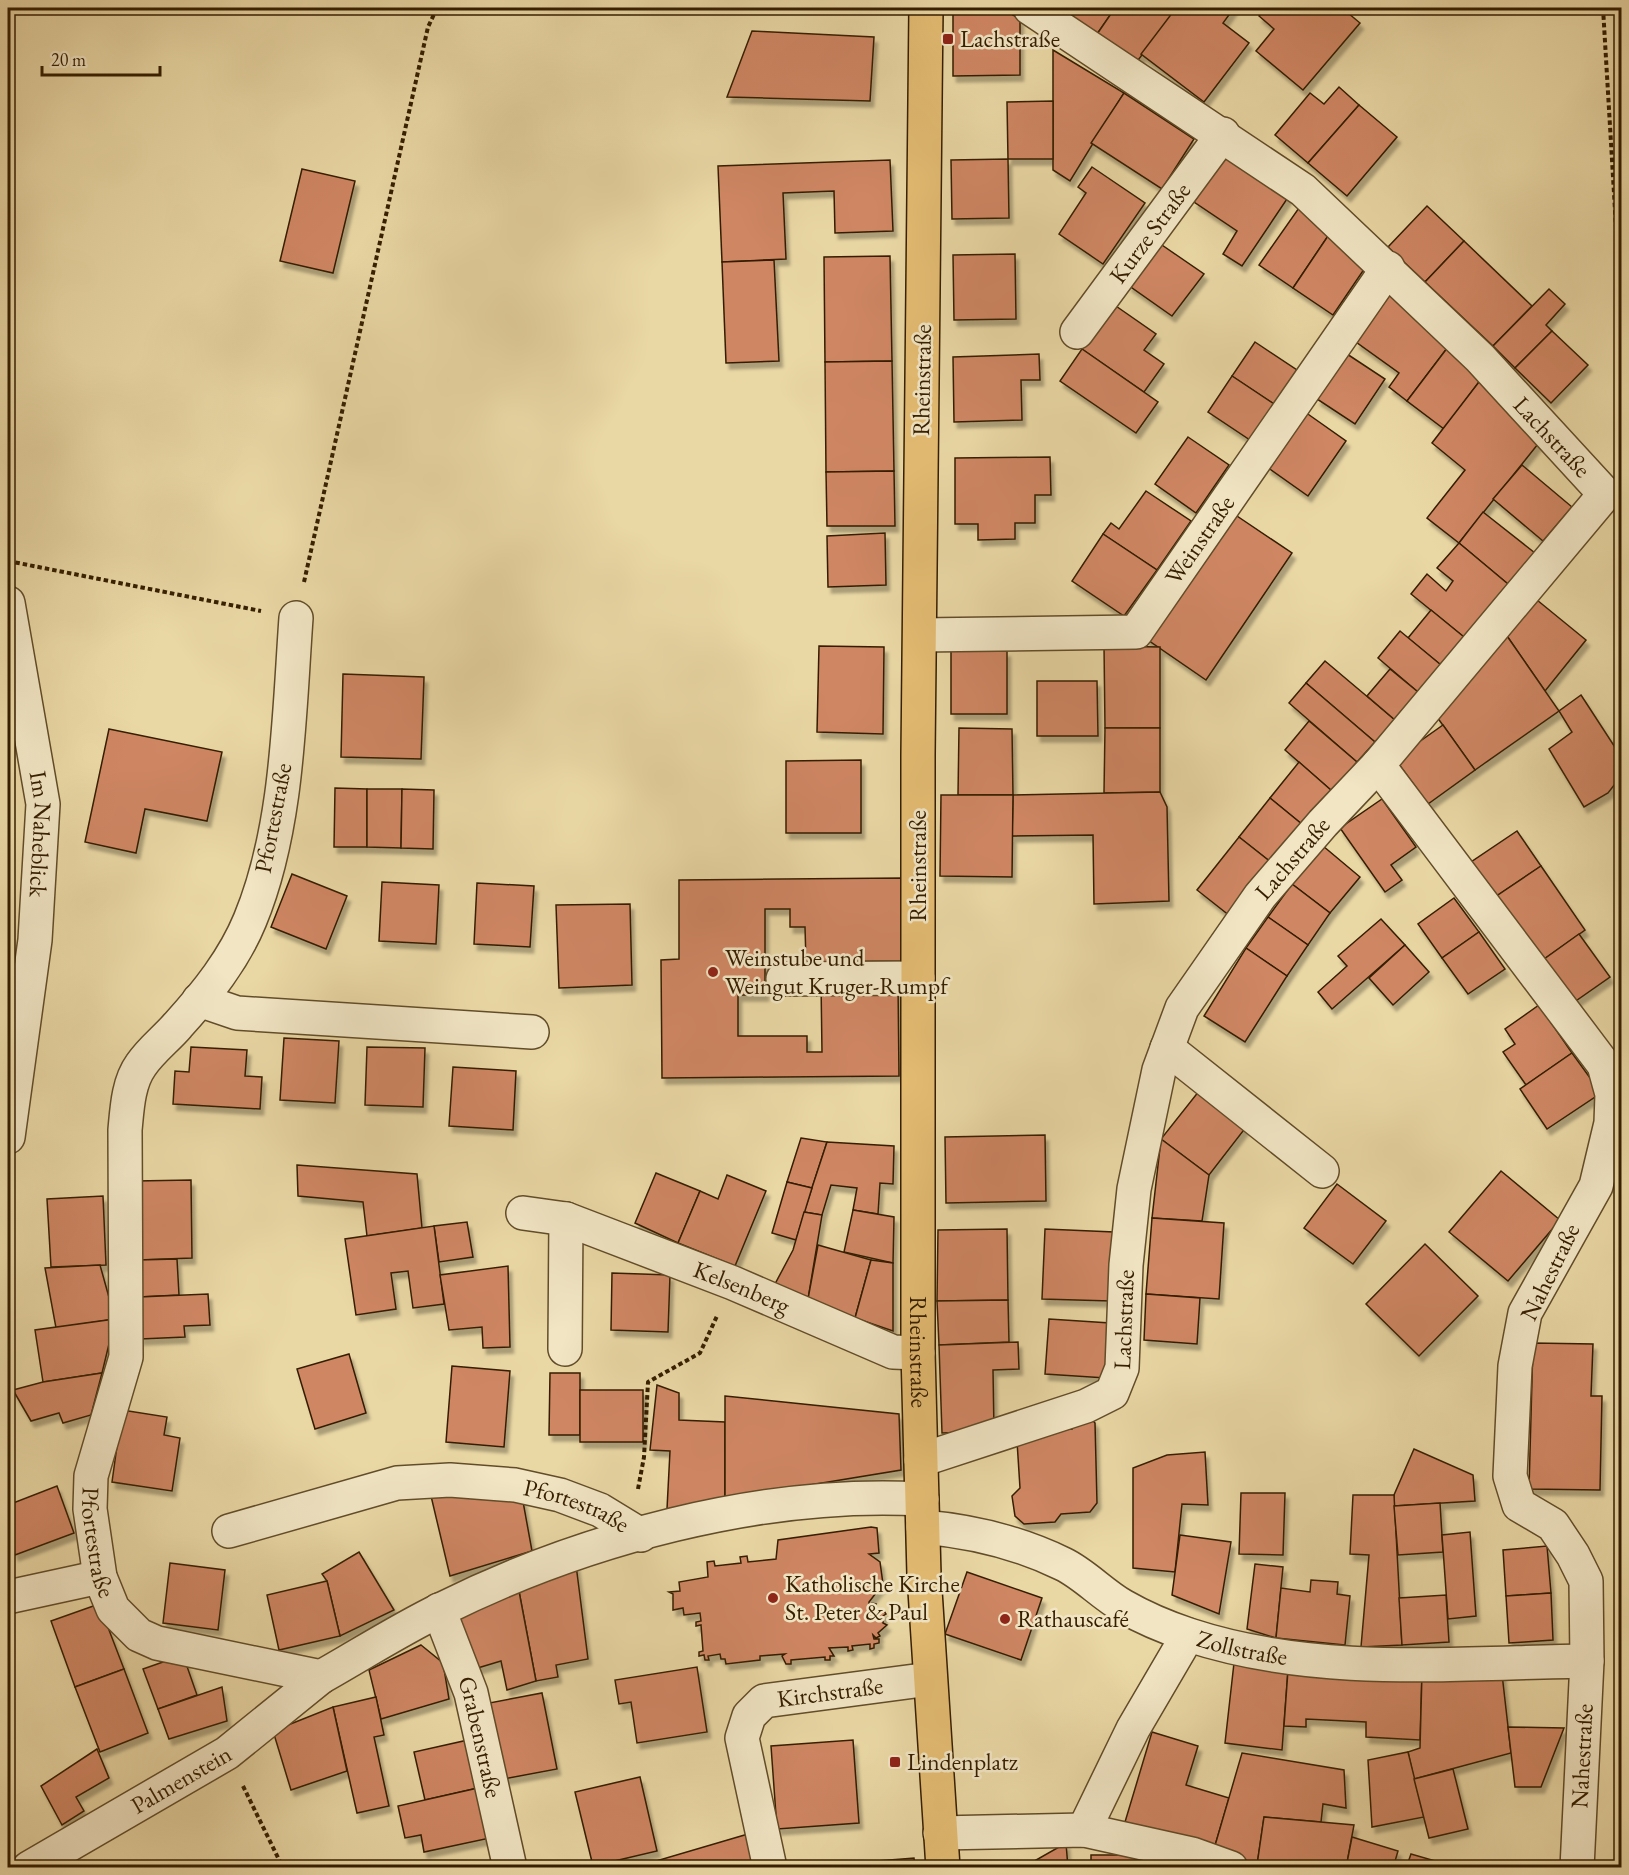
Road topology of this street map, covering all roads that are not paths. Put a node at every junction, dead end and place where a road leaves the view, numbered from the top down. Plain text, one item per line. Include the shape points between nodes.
1 (926, 8) edge
2 (1030, 8) edge
3 (1222, 134) junction
4 (1388, 268) junction
5 (1077, 332) dead end
6 (8, 603) edge
7 (296, 618) road end
8 (920, 635) junction
9 (1378, 765) junction
10 (918, 978) junction
11 (783, 980) dead end
12 (199, 1000) junction
13 (532, 1032) dead end
14 (1167, 1048) junction
15 (11, 1098) edge
16 (8, 1137) edge
17 (1322, 1171) dead end
18 (523, 1213) dead end
19 (566, 1219) junction
20 (565, 1349) dead end
21 (918, 1353) junction
22 (921, 1460) junction
23 (922, 1513) junction
24 (629, 1527) junction
25 (229, 1531) dead end
26 (100, 1576) junction
27 (8, 1597) edge
28 (439, 1610) junction
29 (1188, 1635) junction
30 (1587, 1661) junction
31 (321, 1677) junction
32 (930, 1679) junction
33 (1084, 1830) junction
34 (940, 1833) junction
35 (29, 1868) edge
36 (510, 1868) edge
37 (770, 1868) edge
38 (943, 1868) edge
39 (1231, 1868) edge
40 (1577, 1868) edge

1 - 8 main road, Rheinstraße
2 - 3 street, Lachstraße
3 - 4 street, Lachstraße via 1304,190
3 - 5 street, Kurze Straße
4 - 8 street, Weinstraße via 1136,632
4 - 9 street, Lachstraße via 1480,358 1605,494
6 - 15 street, Im Naheblick via 43,804 35,940
7 - 12 street, Pfortestraße via 284,776 271,849 251,919 229,962
8 - 10 main road, Rheinstraße
9 - 14 street, Lachstraße via 1254,904 1182,1008
9 - 30 street, Nahestraße via 1604,1065 1612,1094 1611,1124 1596,1186 1525,1313 1515,1366 1510,1476 1519,1505 1553,1525 1586,1581
10 - 11 street
10 - 21 main road, Rheinstraße
12 - 13 street via 237,1013
12 - 26 street, Pfortestraße via 141,1065 128,1102 124,1130 126,1357 91,1476 90,1509
14 - 17 street
14 - 22 street, Lachstraße via 1134,1189 1122,1368 1112,1393 1086,1406
15 - 16 street, Im Naheblick
18 - 19 street, Kelsenberg
19 - 20 street
19 - 21 street, Kelsenberg via 733,1283 893,1352
21 - 22 main road, Rheinstraße
22 - 23 main road, Rheinstraße
23 - 24 street, Pfortestraße via 865,1496
23 - 29 street, Zollstraße via 959,1530 1064,1564 1123,1606
23 - 32 main road, Rheinstraße
24 - 25 street, Pfortestraße via 600,1510 560,1495 516,1485 450,1480 397,1483
24 - 28 street, Pfortestraße
26 - 27 street
26 - 31 street, Pfortestraße via 113,1609 139,1635 157,1643
28 - 31 street, Pfortestraße
28 - 36 street, Grabenstraße via 471,1693
29 - 30 street, Zollstraße via 1299,1659 1365,1664
29 - 33 street via 1133,1729
30 - 40 street, Nahestraße
31 - 35 street, Palmenstein via 227,1753
32 - 34 main road, Rheinstraße
32 - 37 street, Kirchstraße via 764,1701 749,1716 742,1738
33 - 34 street
33 - 39 street via 1192,1854
34 - 38 main road, Rheinstraße

